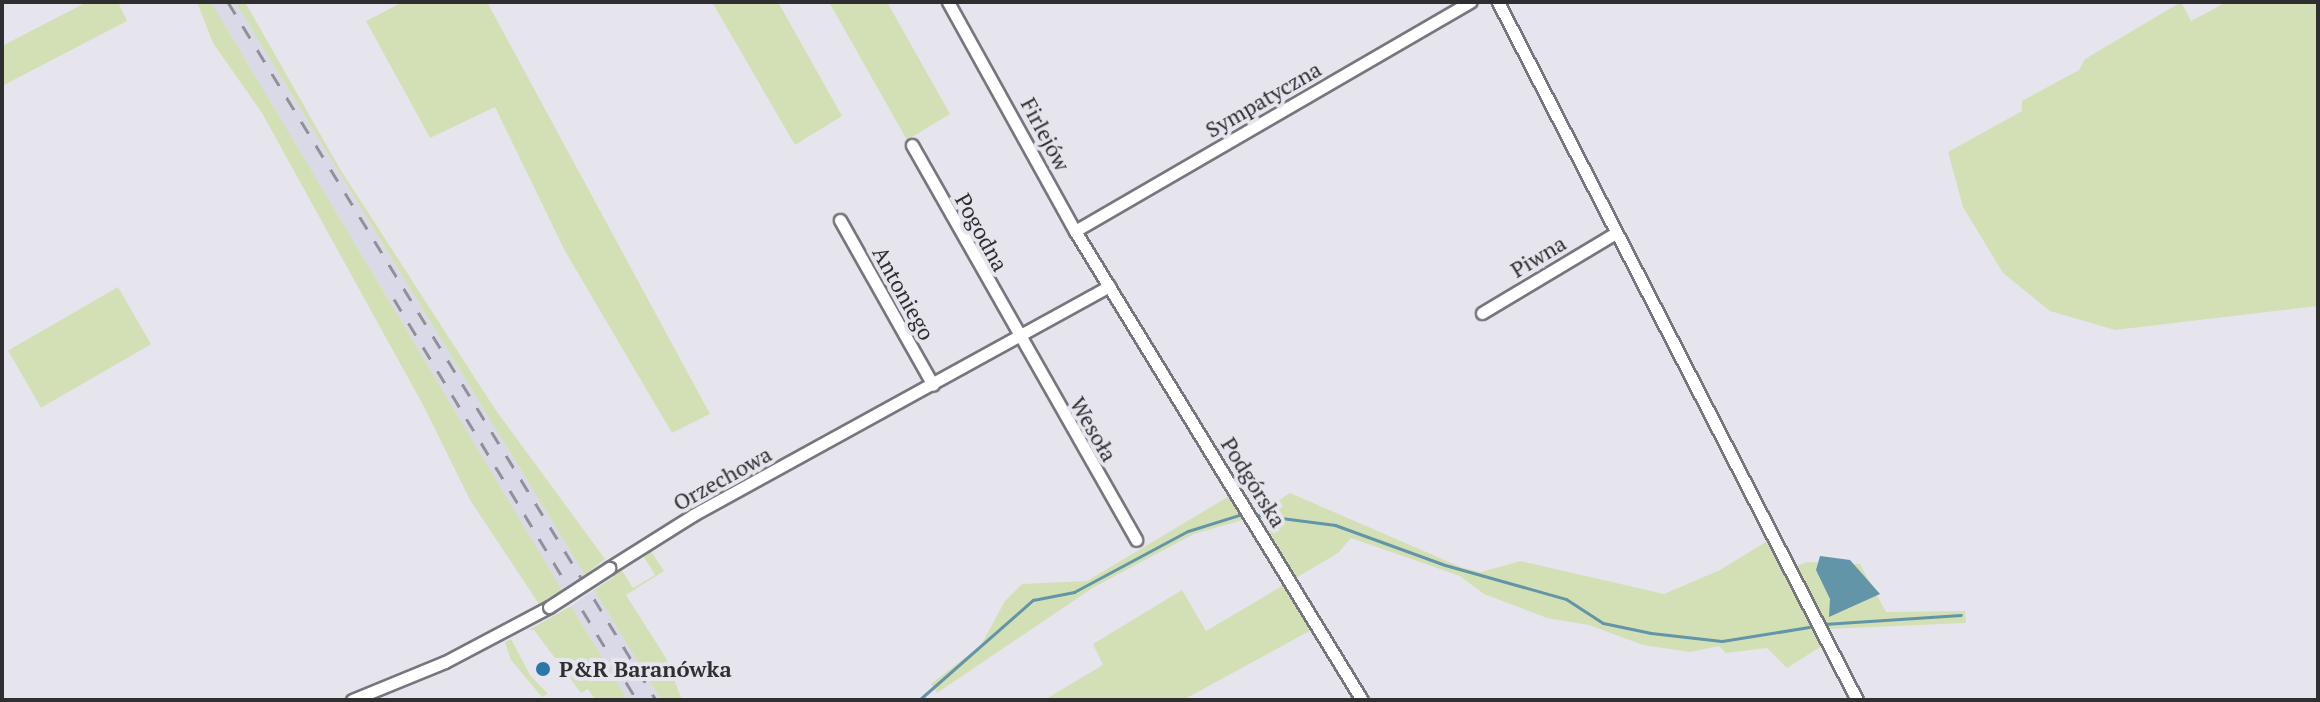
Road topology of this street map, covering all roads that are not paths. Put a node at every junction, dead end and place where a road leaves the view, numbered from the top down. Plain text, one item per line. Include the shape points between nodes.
1 (948, 2) edge
2 (1470, 2) edge
3 (1498, 2) edge
4 (912, 145) dead end
5 (840, 220) dead end
6 (1075, 231) junction
7 (1614, 234) junction
8 (1109, 286) junction
9 (1482, 313) dead end
10 (1017, 337) junction
11 (933, 385) junction
12 (1136, 540) dead end
13 (352, 700) edge
14 (1362, 700) edge
15 (1857, 700) edge

1 - 6 street, Firlejów
2 - 6 street, Sympatyczna
3 - 7 street
4 - 10 street, Pogodna
5 - 11 street, Antoniego
6 - 8 street, Firlejów
7 - 9 street, Piwna
7 - 15 street
8 - 10 street, Orzechowa
8 - 14 street, Podgórska
10 - 11 street, Orzechowa
10 - 12 street, Wesoła
11 - 13 street, Orzechowa, bridge via 693,515 549,607 445,662

